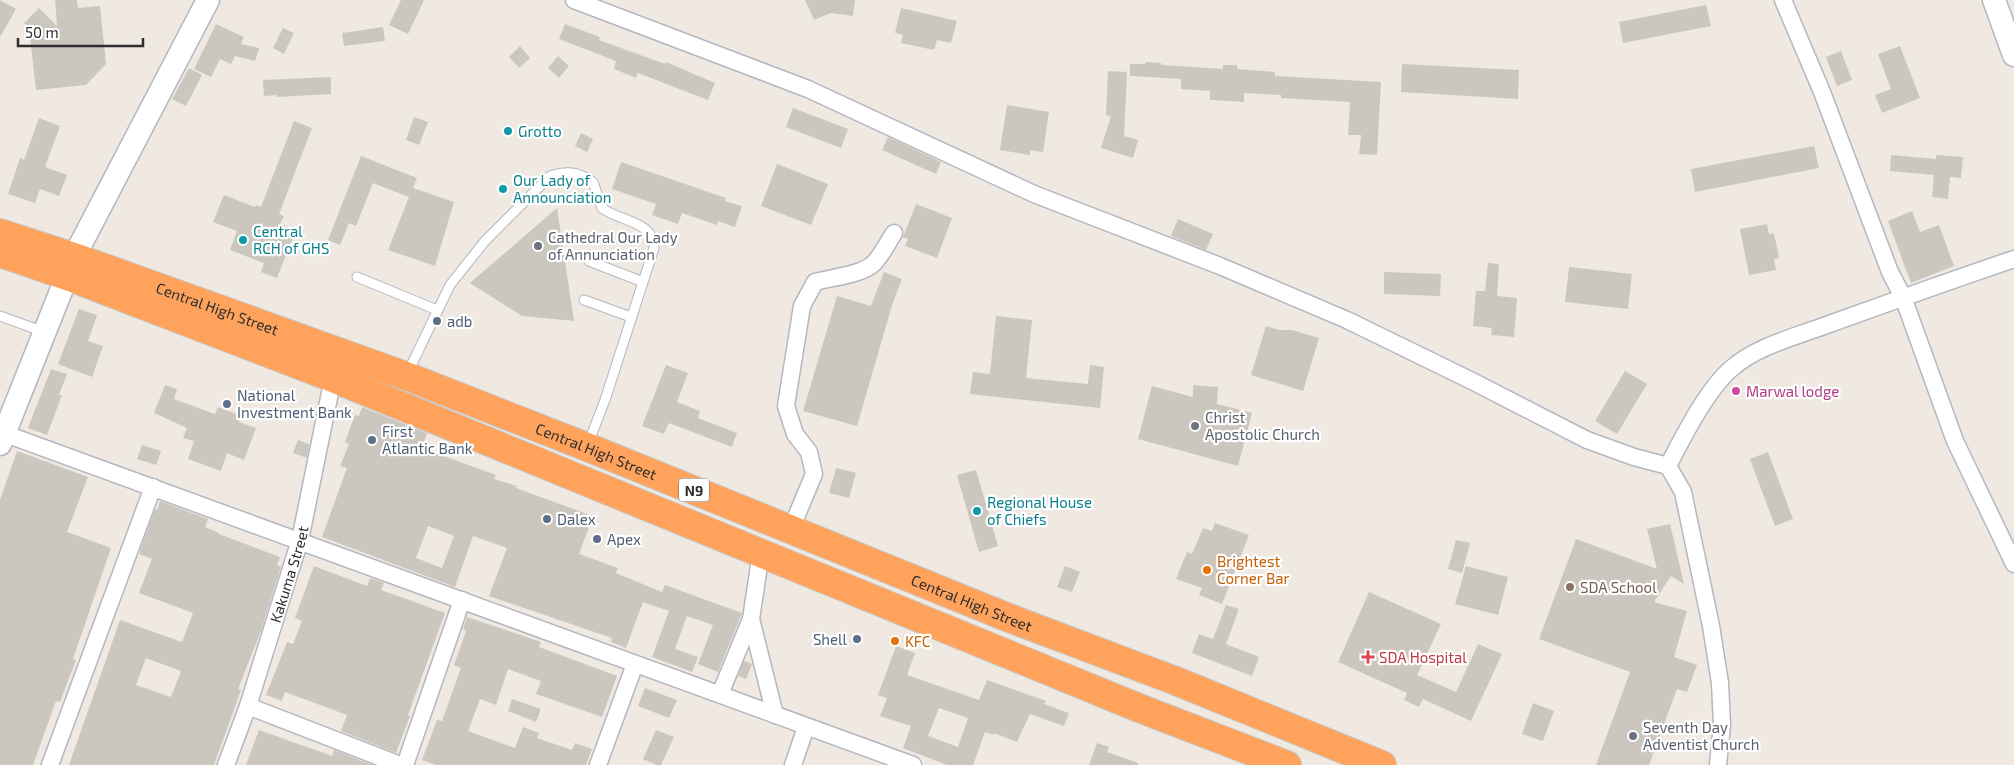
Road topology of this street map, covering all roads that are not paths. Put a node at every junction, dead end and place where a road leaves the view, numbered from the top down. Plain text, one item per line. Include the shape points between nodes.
1 (208, 0) edge
2 (574, 0) edge
3 (1783, 0) edge
4 (1994, 0) edge
5 (2014, 55) edge
6 (0, 233) edge
7 (894, 233) dead end
8 (0, 253) edge
9 (2014, 259) edge
10 (590, 261) dead end
11 (70, 266) junction
12 (357, 277) dead end
13 (643, 282) junction
14 (1903, 297) junction
15 (584, 300) dead end
16 (437, 310) junction
17 (0, 316) edge
18 (631, 317) junction
19 (44, 332) junction
20 (406, 376) junction
21 (333, 378) junction
22 (1, 437) edge
23 (587, 447) junction
24 (1668, 466) junction
25 (153, 487) junction
26 (791, 529) junction
27 (300, 540) junction
28 (761, 554) junction
29 (2014, 564) edge
30 (462, 600) junction
31 (1009, 618) junction
32 (751, 619) junction
33 (981, 642) junction
34 (635, 664) junction
35 (720, 694) junction
36 (248, 706) junction
37 (776, 715) junction
38 (806, 727) junction
39 (50, 765) edge
40 (226, 765) edge
41 (400, 765) edge
42 (406, 765) edge
43 (598, 765) edge
44 (793, 765) edge
45 (913, 765) edge
46 (1287, 765) edge
47 (1382, 765) edge
48 (1718, 765) edge

1 - 11 street
2 - 24 street via 808,89 1034,194 1220,266 1347,320 1587,440
3 - 14 street via 1822,92 1890,272
4 - 5 street
6 - 11 highway, Central High Street / N9
7 - 26 street via 875,262 860,273 815,282 802,306 786,406 795,434 809,452 814,474
8 - 11 highway, Central High Street / N9
9 - 14 street
10 - 13 lane
11 - 19 street
11 - 20 highway, Central High Street / N9
11 - 21 highway, Central High Street / N9
12 - 16 lane
13 - 16 lane via 654,248 652,234 602,208 593,182 564,172 550,176 485,241 450,284
13 - 18 lane
14 - 24 street via 1755,352 1731,368 1690,425
14 - 29 street via 1956,441
15 - 18 lane
16 - 20 lane
17 - 19 lane
18 - 23 lane
19 - 22 street
20 - 23 highway, Central High Street / N9
21 - 27 street, Kakuma Street
21 - 28 highway, Central High Street / N9
22 - 25 street
23 - 26 highway, Central High Street / N9
24 - 48 street via 1683,492 1713,635 1722,725
25 - 27 street
25 - 39 street
26 - 31 highway, Central High Street / N9
27 - 30 street
27 - 36 street, Kakuma Street
28 - 32 street
28 - 33 highway, Central High Street / N9
30 - 34 street
30 - 42 street
31 - 33 highway
31 - 47 highway, Central High Street / N9 via 1176,681
32 - 35 street
32 - 37 street
33 - 46 highway, Central High Street / N9
34 - 35 street
34 - 43 street
35 - 37 street
36 - 40 street, Kakuma Street
36 - 41 street
37 - 38 street
38 - 44 street
38 - 45 street

